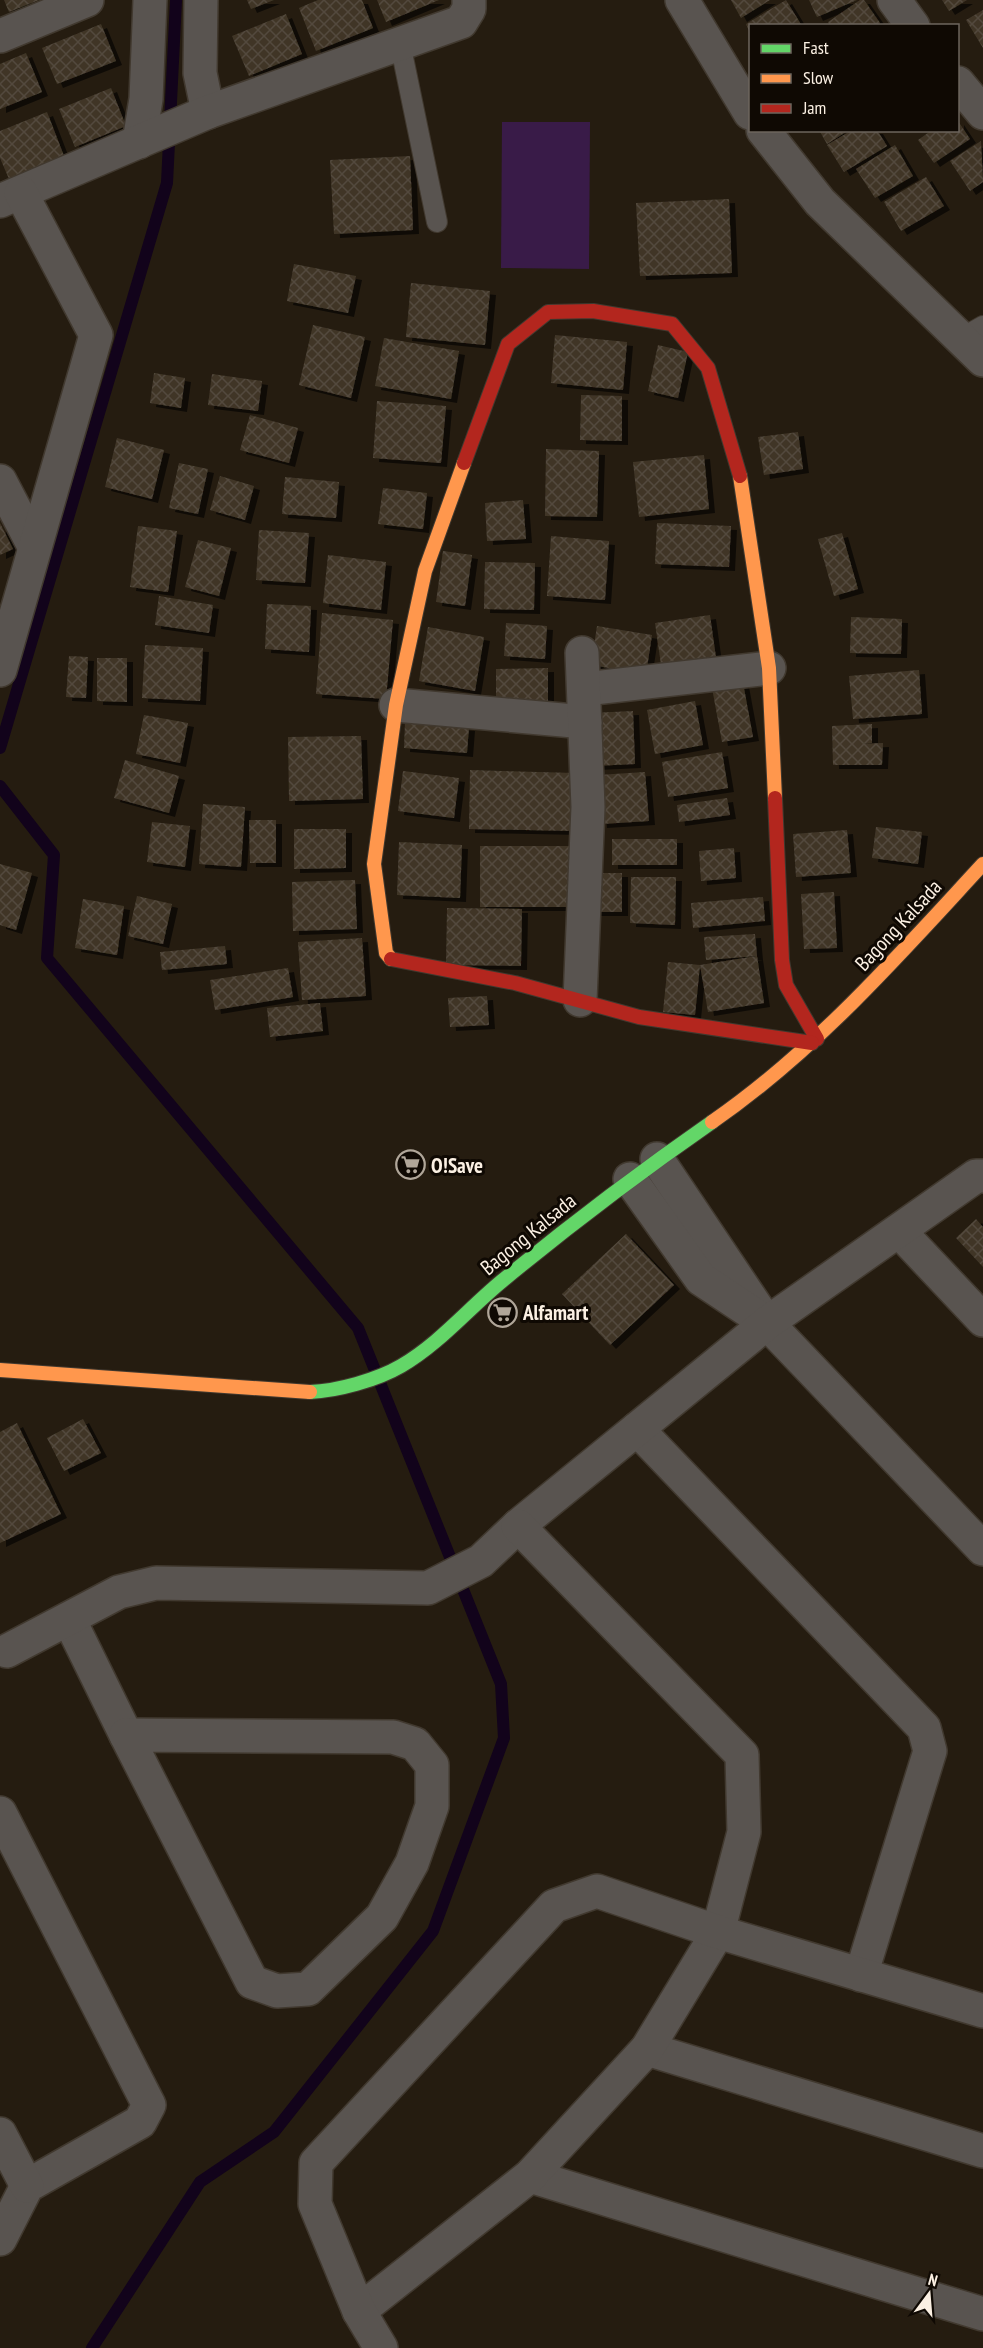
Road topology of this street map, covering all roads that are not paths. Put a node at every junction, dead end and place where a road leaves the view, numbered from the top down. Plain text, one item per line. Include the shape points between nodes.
1 (87, 0) edge
2 (150, 0) edge
3 (201, 0) edge
4 (469, 0) edge
5 (682, 0) edge
6 (894, 0) edge
7 (912, 24) edge
8 (0, 36) edge
9 (400, 43) junction
10 (749, 111) edge
11 (208, 112) junction
12 (765, 132) edge
13 (159, 133) junction
14 (10, 197) edge
15 (437, 222) dead end
16 (976, 341) edge
17 (0, 481) edge
18 (34, 546) junction
19 (582, 652) dead end
20 (769, 668) junction
21 (0, 670) edge
22 (585, 688) junction
23 (396, 705) junction
24 (585, 722) junction
25 (983, 864) edge
26 (580, 1000) junction
27 (814, 1041) junction
28 (657, 1159) junction
29 (983, 1176) edge
30 (630, 1179) junction
31 (900, 1232) junction
32 (983, 1320) edge
33 (767, 1323) junction
34 (0, 1370) edge
35 (637, 1429) junction
36 (518, 1526) junction
37 (983, 1549) edge
38 (69, 1619) junction
39 (7, 1651) dead end
40 (126, 1735) junction
41 (0, 1813) edge
42 (718, 1932) junction
43 (861, 1975) junction
44 (983, 2011) edge
45 (647, 2049) junction
46 (0, 2134) edge
47 (983, 2151) edge
48 (530, 2176) junction
49 (27, 2186) junction
50 (0, 2239) edge
51 (359, 2311) junction
52 (983, 2314) edge
53 (381, 2348) edge

1 - 8 street
2 - 13 street via 146,99
3 - 11 street via 200,73
4 - 9 street via 469,9 461,22
5 - 10 street
6 - 7 street
9 - 11 street
9 - 15 lane
11 - 13 street
12 - 16 street via 820,202
13 - 14 street
14 - 18 street via 96,335
17 - 18 street
18 - 21 street
19 - 22 street
20 - 22 street
20 - 23 street via 739,472 708,368 672,324 593,311 548,312 508,344 425,571
20 - 27 street via 782,960 786,985
22 - 24 street
23 - 24 street
23 - 26 street via 374,864 386,953 393,961 515,982
24 - 26 street via 588,807
25 - 27 street, Bagong Kalsada via 864,993
26 - 27 street via 639,1017
27 - 28 street, Bagong Kalsada via 735,1106
28 - 30 street, Bagong Kalsada
28 - 33 street
29 - 31 street via 976,1176
30 - 33 street via 701,1279
30 - 34 street, Bagong Kalsada via 400,1367 330,1391 291,1392
31 - 32 street
31 - 33 street
33 - 35 street
33 - 37 street
35 - 36 street
35 - 43 street via 924,1728 930,1751
36 - 38 street via 481,1561 428,1588 156,1583 119,1592
36 - 42 street via 742,1755 744,1832
38 - 39 street
38 - 40 street
40 - 40 street via 252,1982 277,1991 308,1989 382,1917 412,1863 432,1806 432,1765 415,1744 393,1737
41 - 49 street via 149,2105 140,2122
42 - 43 street
42 - 45 street
42 - 51 street via 597,1891 554,1906 316,2163 315,2204
43 - 44 street
45 - 47 street
45 - 48 street
46 - 49 street
48 - 51 street
48 - 52 street
49 - 50 street
51 - 53 street

